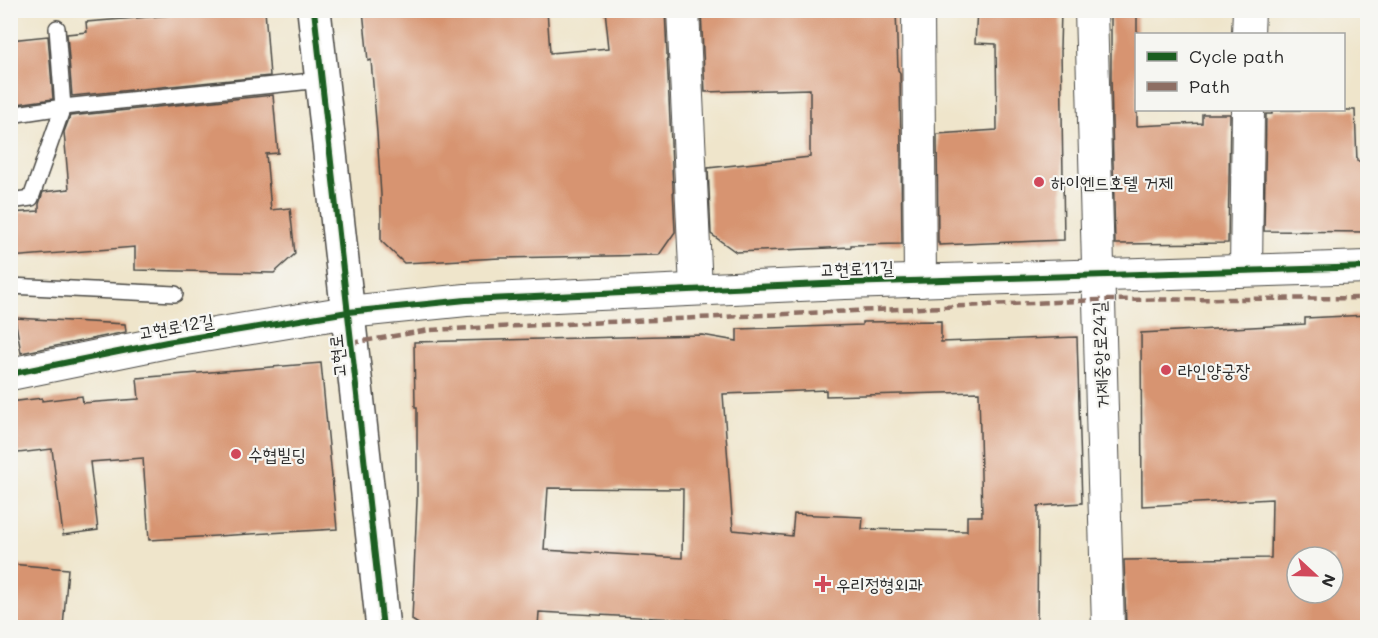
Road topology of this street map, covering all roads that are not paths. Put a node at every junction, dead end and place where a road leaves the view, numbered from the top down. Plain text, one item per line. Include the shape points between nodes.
1 (314, 10) edge
2 (683, 10) edge
3 (918, 10) edge
4 (1091, 10) edge
5 (1249, 10) edge
6 (57, 28) dead end
7 (1248, 33) edge
8 (321, 80) junction
9 (63, 107) junction
10 (1248, 111) edge
11 (10, 115) edge
12 (10, 201) edge
13 (1368, 267) edge
14 (1246, 270) junction
15 (1098, 275) junction
16 (920, 280) junction
17 (10, 286) edge
18 (696, 290) junction
19 (175, 294) dead end
20 (348, 312) junction
21 (10, 374) edge
22 (383, 627) edge
23 (1108, 627) edge

1 - 8 street, 고현로
2 - 18 street
3 - 16 street
4 - 15 street, 거제중앙로24길
5 - 7 street
6 - 9 lane
8 - 9 lane
8 - 20 street, 고현로
9 - 11 lane
9 - 12 lane via 31,198
10 - 14 street
13 - 14 street, 고현로11길
14 - 15 street, 고현로11길
15 - 16 street, 고현로11길
15 - 23 street, 거제중앙로24길
16 - 18 street, 고현로11길
17 - 19 lane
18 - 20 street, 고현로11길 via 466,300
20 - 21 street, 고현로12길 via 167,342
20 - 22 street, 고현로

